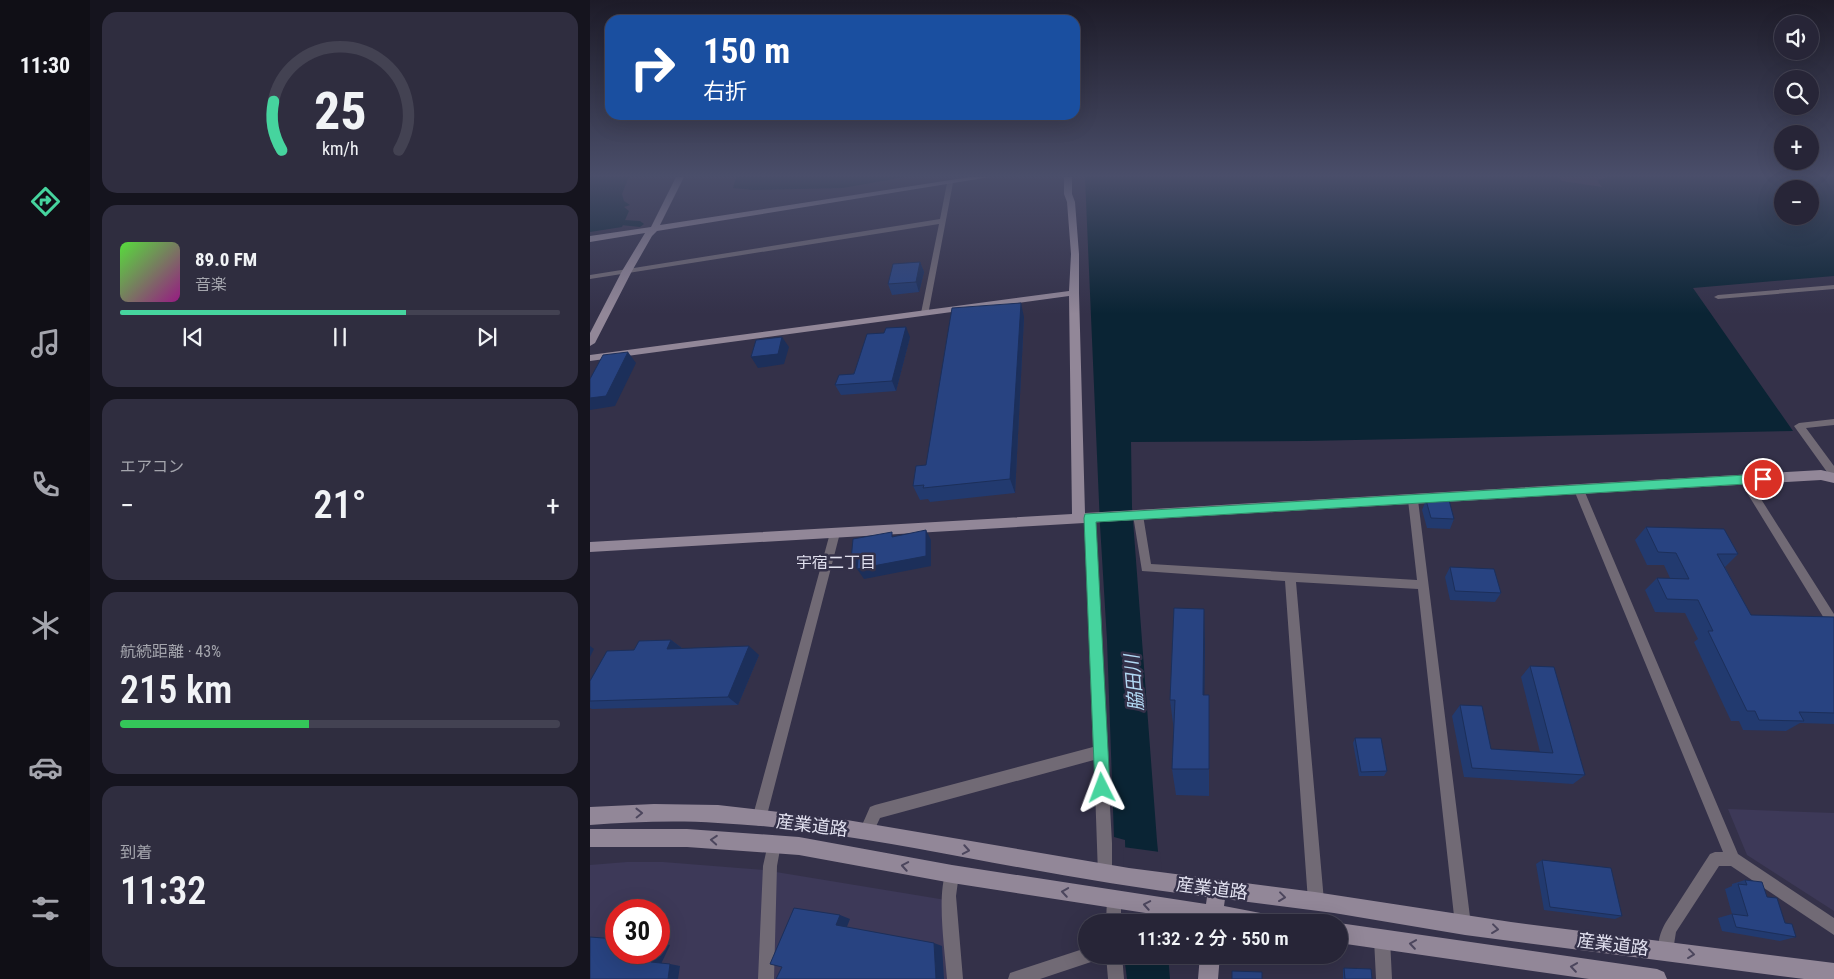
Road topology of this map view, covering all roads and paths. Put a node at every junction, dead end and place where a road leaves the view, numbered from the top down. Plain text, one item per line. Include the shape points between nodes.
1 (657, 223) edge
2 (695, 223) edge
3 (932, 223) edge
4 (942, 223) edge
5 (1073, 223) edge
6 (654, 229) junction
7 (590, 239) edge
8 (627, 272) junction
9 (590, 278) edge
10 (1834, 288) edge
11 (1074, 293) junction
12 (1718, 297) dead end
13 (924, 313) junction
14 (590, 343) edge
15 (590, 358) edge
16 (1834, 422) edge
17 (1834, 478) edge
18 (1744, 480) junction
19 (1579, 490) junction
20 (1413, 500) junction
21 (1136, 515) junction
22 (1089, 518) junction
23 (835, 533) junction
24 (590, 547) edge
25 (1290, 577) junction
26 (1424, 585) junction
27 (1834, 624) edge
28 (1100, 752) junction
29 (590, 816) edge
30 (759, 818) junction
31 (866, 832) junction
32 (590, 838) edge
33 (774, 844) junction
34 (1733, 859) junction
35 (952, 874) junction
36 (1113, 875) junction
37 (1216, 888) junction
38 (1114, 899) junction
39 (1316, 901) junction
40 (1114, 914) edge
41 (1195, 914) edge
42 (1213, 914) edge
43 (1463, 925) junction
44 (1834, 927) edge
45 (1348, 934) edge
46 (1382, 939) junction
47 (1666, 951) junction
48 (1078, 958) edge
49 (1115, 964) edge
50 (1209, 964) edge
51 (1834, 973) edge
52 (766, 979) edge
53 (955, 979) edge
54 (1016, 979) edge
55 (1116, 979) edge
56 (1208, 979) edge
57 (1384, 979) edge
58 (1657, 979) edge

1 - 6 street
2 - 6 street
3 - 8 street
4 - 13 street
5 - 11 street
6 - 7 street
6 - 8 street
8 - 9 street
8 - 14 street
10 - 12 street
11 - 13 street
11 - 22 street
13 - 15 street
16 - 17 street via 1799,426
17 - 18 street via 1821,475
18 - 19 street
18 - 27 street
19 - 20 street
19 - 34 street
20 - 21 street
20 - 26 street
21 - 22 street
21 - 25 street via 1146,568
22 - 23 street
22 - 28 street
23 - 24 street
23 - 30 street
25 - 26 street
25 - 39 street
26 - 43 street
28 - 31 street via 875,812
28 - 36 street via 1105,843
29 -> 30 street, 産業道路 via 666,813
30 - 31 street, 産業道路
31 -> 36 street, 産業道路
33 -> 32 street, 産業道路 via 687,838
35 -> 33 street, 産業道路
33 - 52 street via 770,866
34 - 44 street
34 - 47 street via 1715,859 1668,932
38 -> 35 street, 産業道路
35 - 53 street via 950,896
36 - 37 street, 産業道路
37 -> 39 street, 産業道路
37 - 42 street
38 - 40 street
41 -> 38 street, 産業道路
39 - 43 street, 産業道路
43 -> 47 street, 産業道路
45 - 46 street, 産業道路
46 - 57 street
58 -> 46 street, 産業道路
47 -> 51 street, 産業道路
48 - 54 street
49 - 55 street
50 - 56 street

